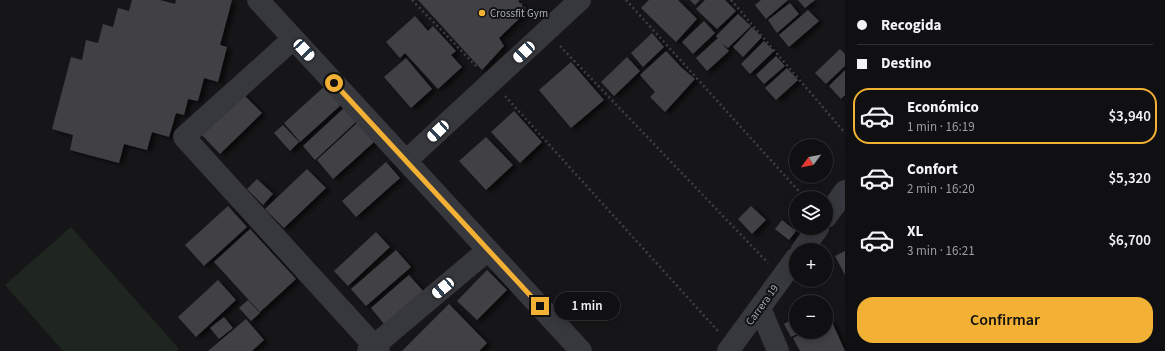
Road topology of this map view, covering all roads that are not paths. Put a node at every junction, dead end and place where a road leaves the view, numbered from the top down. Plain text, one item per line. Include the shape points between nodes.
1 (258, 0) edge
2 (580, 0) edge
3 (293, 39) junction
4 (406, 161) junction
5 (845, 191) edge
6 (833, 207) edge
7 (488, 250) junction
8 (789, 268) edge
9 (760, 308) junction
10 (373, 349) edge
11 (730, 349) edge
12 (581, 351) edge
13 (778, 351) edge

1 - 3 street
2 - 4 street
3 - 4 street
3 - 10 street via 184,137
4 - 7 street
5 - 6 street
7 - 10 street
7 - 12 street
8 - 9 street, Carrera 19
9 - 11 street, Carrera 19
9 - 13 street

